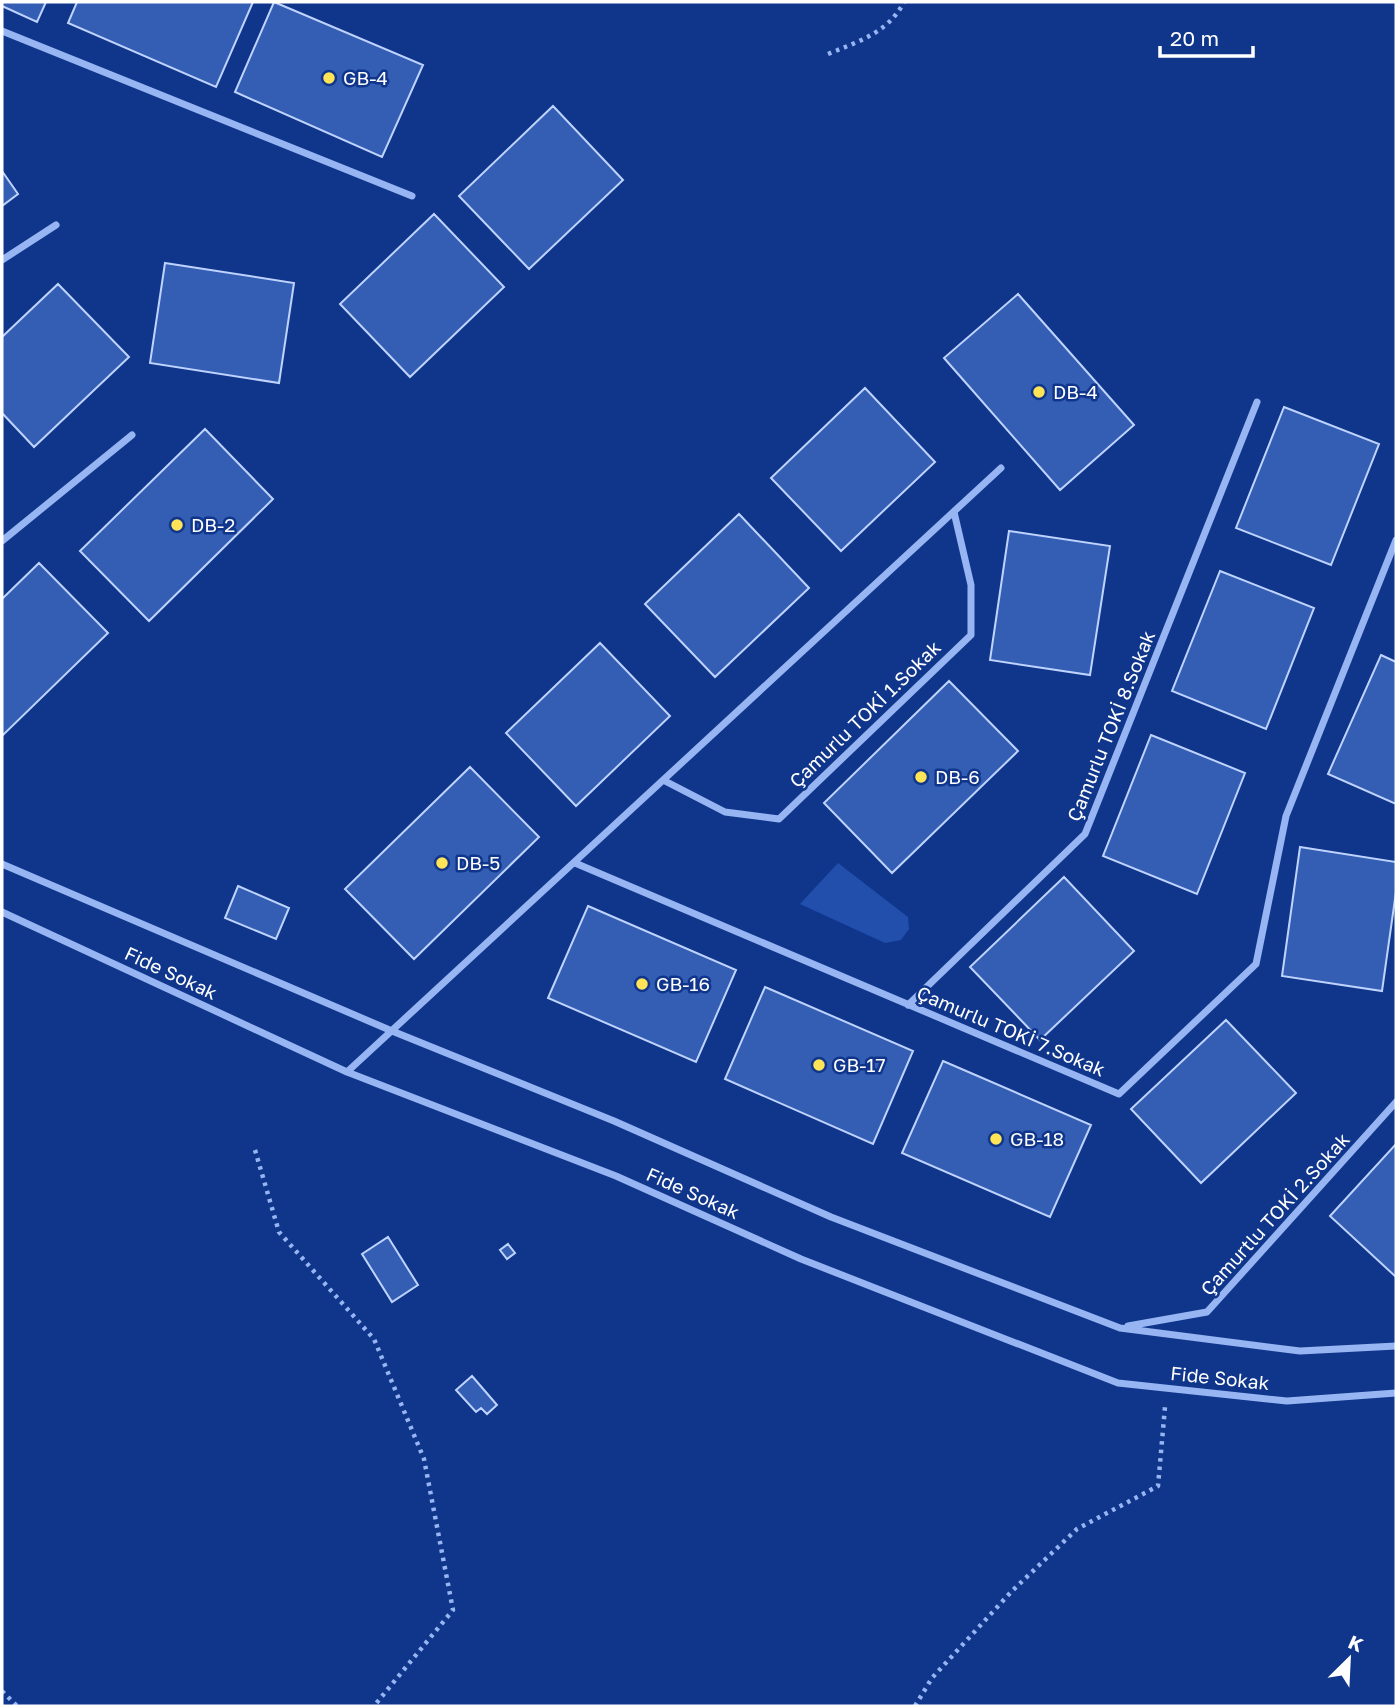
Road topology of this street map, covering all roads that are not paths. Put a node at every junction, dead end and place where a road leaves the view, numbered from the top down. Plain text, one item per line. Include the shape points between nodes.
1 (2, 31) edge
2 (412, 196) dead end
3 (56, 225) dead end
4 (2, 260) edge
5 (1257, 402) dead end
6 (132, 435) dead end
7 (1001, 468) dead end
8 (954, 512) junction
9 (1396, 540) edge
10 (2, 541) edge
11 (665, 781) junction
12 (575, 863) junction
13 (2, 864) edge
14 (2, 912) edge
15 (908, 1005) junction
16 (392, 1031) junction
17 (347, 1072) junction
18 (1396, 1102) edge
19 (1120, 1328) junction
20 (1396, 1346) edge
21 (1396, 1393) edge

1 - 2 street
3 - 4 street
5 - 15 street, Çamurlu TOKİ 8.Sokak via 1085,834
6 - 10 street
7 - 8 street
8 - 11 street
8 - 11 street, Çamurlu TOKİ 1.Sokak via 971,585 971,635 779,818 725,812
9 - 15 street, Çamurlu TOKİ 7.Sokak via 1286,816 1256,964 1119,1094
11 - 12 street
12 - 15 street, Çamurlu TOKİ 7.Sokak
12 - 16 street
13 - 16 street, Fide Sokak
14 - 17 street, Fide Sokak
16 - 17 street
16 - 19 street, Fide Sokak via 614,1121 831,1217
17 - 21 street, Fide Sokak via 616,1176 801,1259 1118,1383 1287,1401
18 - 19 street, Çamurtlu TOKİ 2.Sokak via 1207,1312
19 - 20 street, Fide Sokak via 1300,1351

